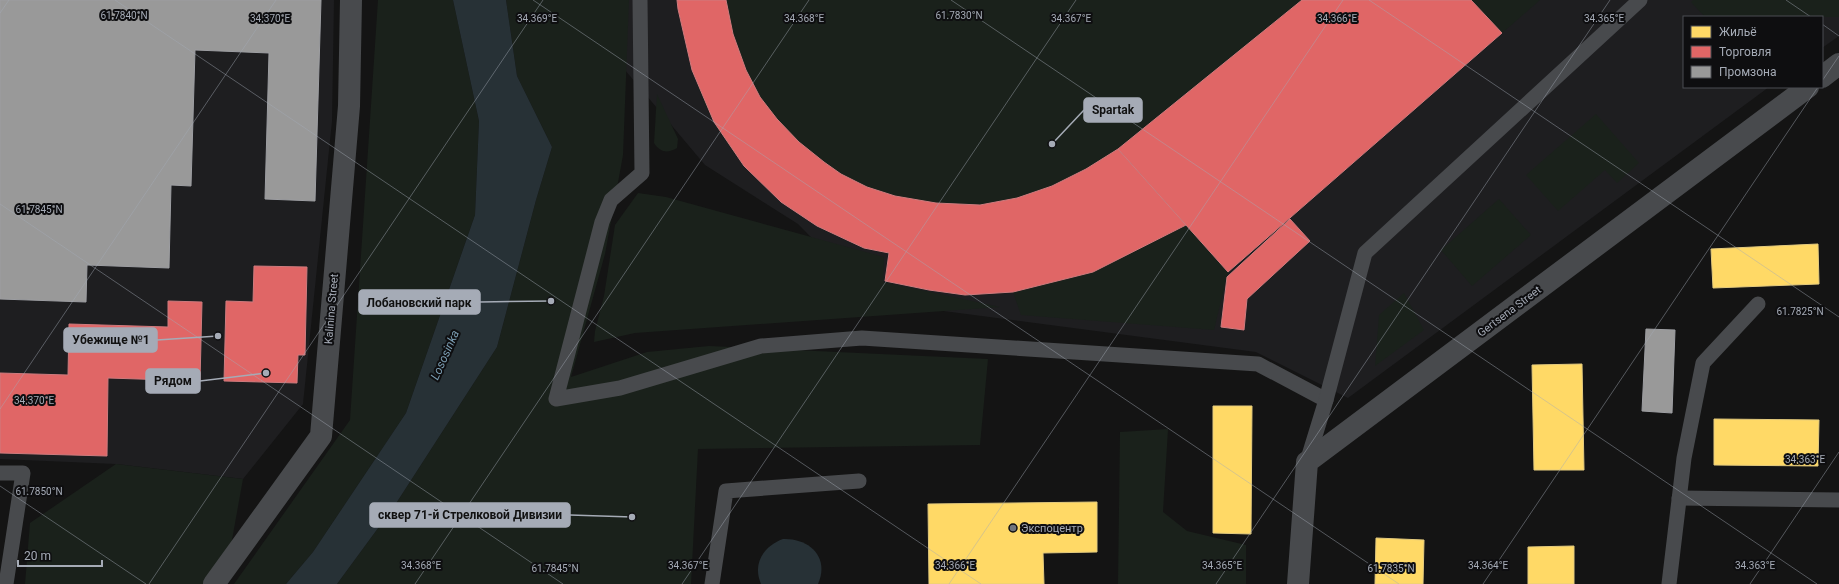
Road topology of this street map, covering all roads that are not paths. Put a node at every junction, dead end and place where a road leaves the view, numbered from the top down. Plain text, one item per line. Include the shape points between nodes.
1 (351, 0) edge
2 (640, 0) edge
3 (1640, 0) edge
4 (1839, 64) edge
5 (1823, 75) edge
6 (1807, 88) edge
7 (1758, 304) dead end
8 (1326, 400) junction
9 (1307, 462) junction
10 (0, 473) edge
11 (859, 481) dead end
12 (1679, 498) junction
13 (1839, 500) edge
14 (6, 584) edge
15 (214, 584) edge
16 (712, 584) edge
17 (1298, 584) edge
18 (1669, 584) edge

1 - 15 street, Kalinina Street via 349,106 321,436
2 - 8 lane via 642,173 611,200 602,222 556,399 620,388 761,346 862,338 1258,364
3 - 8 lane via 1365,253
4 - 5 street
6 - 9 street, Gertsena Street
7 - 12 lane via 1703,363 1684,458
8 - 9 lane
9 - 17 street
10 - 14 lane via 23,474
11 - 16 lane via 726,491
12 - 13 lane
12 - 18 lane

